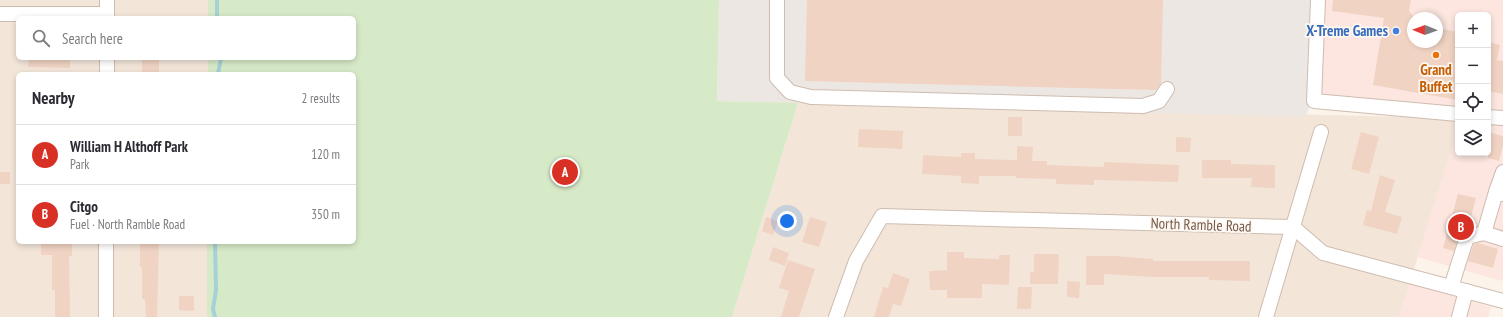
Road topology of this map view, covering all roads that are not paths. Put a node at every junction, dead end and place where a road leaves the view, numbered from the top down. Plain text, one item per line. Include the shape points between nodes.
1 (777, 0) edge
2 (1318, 0) edge
3 (107, 11) edge
4 (0, 14) edge
5 (107, 60) edge
6 (107, 72) edge
7 (1167, 89) dead end
8 (1455, 114) edge
9 (1491, 117) edge
10 (1503, 118) edge
11 (1321, 132) dead end
12 (1503, 172) edge
13 (1500, 193) edge
14 (1293, 227) junction
15 (1484, 233) junction
16 (1503, 239) edge
17 (106, 244) edge
18 (1450, 287) junction
19 (1466, 291) junction
20 (1503, 301) edge
21 (106, 317) edge
22 (836, 317) edge
23 (1266, 317) edge
24 (1459, 317) edge

1 - 7 street via 777,78 790,92 811,97 1143,106 1159,101
2 - 8 street via 1314,101
3 - 4 street
5 - 6 street
9 - 10 street
11 - 14 street
12 - 13 street
13 - 15 street
14 - 18 street via 1322,253
14 - 22 street, North Ramble Road via 882,216 856,261
14 - 23 street
15 - 16 street
15 - 18 street via 1467,237
17 - 21 street
18 - 19 street
19 - 20 street
19 - 24 street

